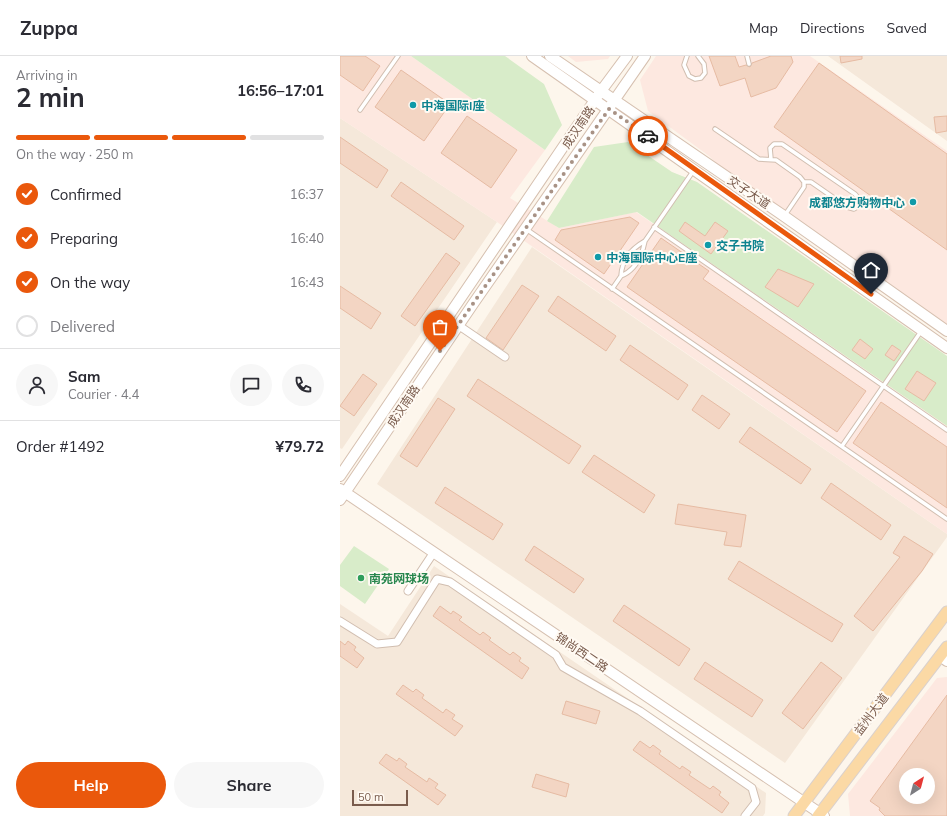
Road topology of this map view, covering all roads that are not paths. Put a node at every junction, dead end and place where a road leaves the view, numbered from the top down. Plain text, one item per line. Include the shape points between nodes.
1 (398, 56) edge
2 (532, 56) edge
3 (550, 56) edge
4 (627, 56) edge
5 (645, 56) edge
6 (687, 56) edge
7 (698, 56) edge
8 (747, 56) edge
9 (749, 64) dead end
10 (601, 91) junction
11 (596, 100) junction
12 (612, 104) junction
13 (360, 110) dead end
14 (715, 129) dead end
15 (771, 159) junction
16 (694, 169) junction
17 (804, 182) junction
18 (784, 216) junction
19 (654, 227) junction
20 (525, 228) junction
21 (645, 241) junction
22 (621, 276) junction
23 (612, 289) junction
24 (458, 326) junction
25 (922, 330) junction
26 (947, 331) edge
27 (947, 348) edge
28 (505, 357) dead end
29 (884, 386) junction
30 (947, 430) edge
31 (842, 446) junction
32 (340, 476) edge
33 (342, 494) edge
34 (947, 519) edge
35 (434, 552) junction
36 (408, 591) dead end
37 (947, 612) edge
38 (340, 620) edge
39 (945, 655) edge
40 (804, 802) junction
41 (821, 815) edge
42 (745, 816) edge
43 (794, 816) edge

1 - 13 lane
2 - 11 main road, 交子大道
3 - 10 main road, 交子大道
4 - 10 main road, 成汉南路
5 - 12 main road, 成汉南路
6 - 7 lane via 684,65 689,76 695,79 701,78 705,73 704,64
8 - 9 lane
10 - 11 main road, 成汉南路
10 - 12 main road, 交子大道
11 - 12 main road, 交子大道
11 - 32 main road, 成汉南路
12 - 16 main road, 交子大道
12 - 18 main road, 交子大道
12 - 20 main road, 成汉南路
14 - 15 lane via 759,159
15 - 17 lane via 776,160
15 - 17 lane via 770,148 774,144 782,144 855,194 861,201 854,209 846,207 811,182
16 - 19 lane
16 - 25 main road, 交子大道
17 - 18 lane via 804,187
18 - 26 main road, 交子大道
19 - 21 lane
19 - 29 lane
20 - 23 lane
20 - 24 main road, 成汉南路
21 - 22 lane via 642,254 630,272
21 - 22 lane via 634,248 622,265
22 - 23 lane
23 - 31 lane
24 - 28 street
24 - 33 main road, 成汉南路
25 - 27 main road, 交子大道
25 - 29 lane
29 - 30 lane
29 - 31 lane
31 - 34 lane
33 - 35 main road, 锦尚西二路
35 - 36 street
35 - 40 main road, 锦尚西二路
37 - 40 main road, 益州大道
38 - 42 street via 377,644 397,642 436,579 450,582 556,655 563,667 640,711 752,788 756,802
39 - 41 main road, 益州大道
40 - 41 main road, 锦尚西二路
40 - 43 main road, 益州大道

